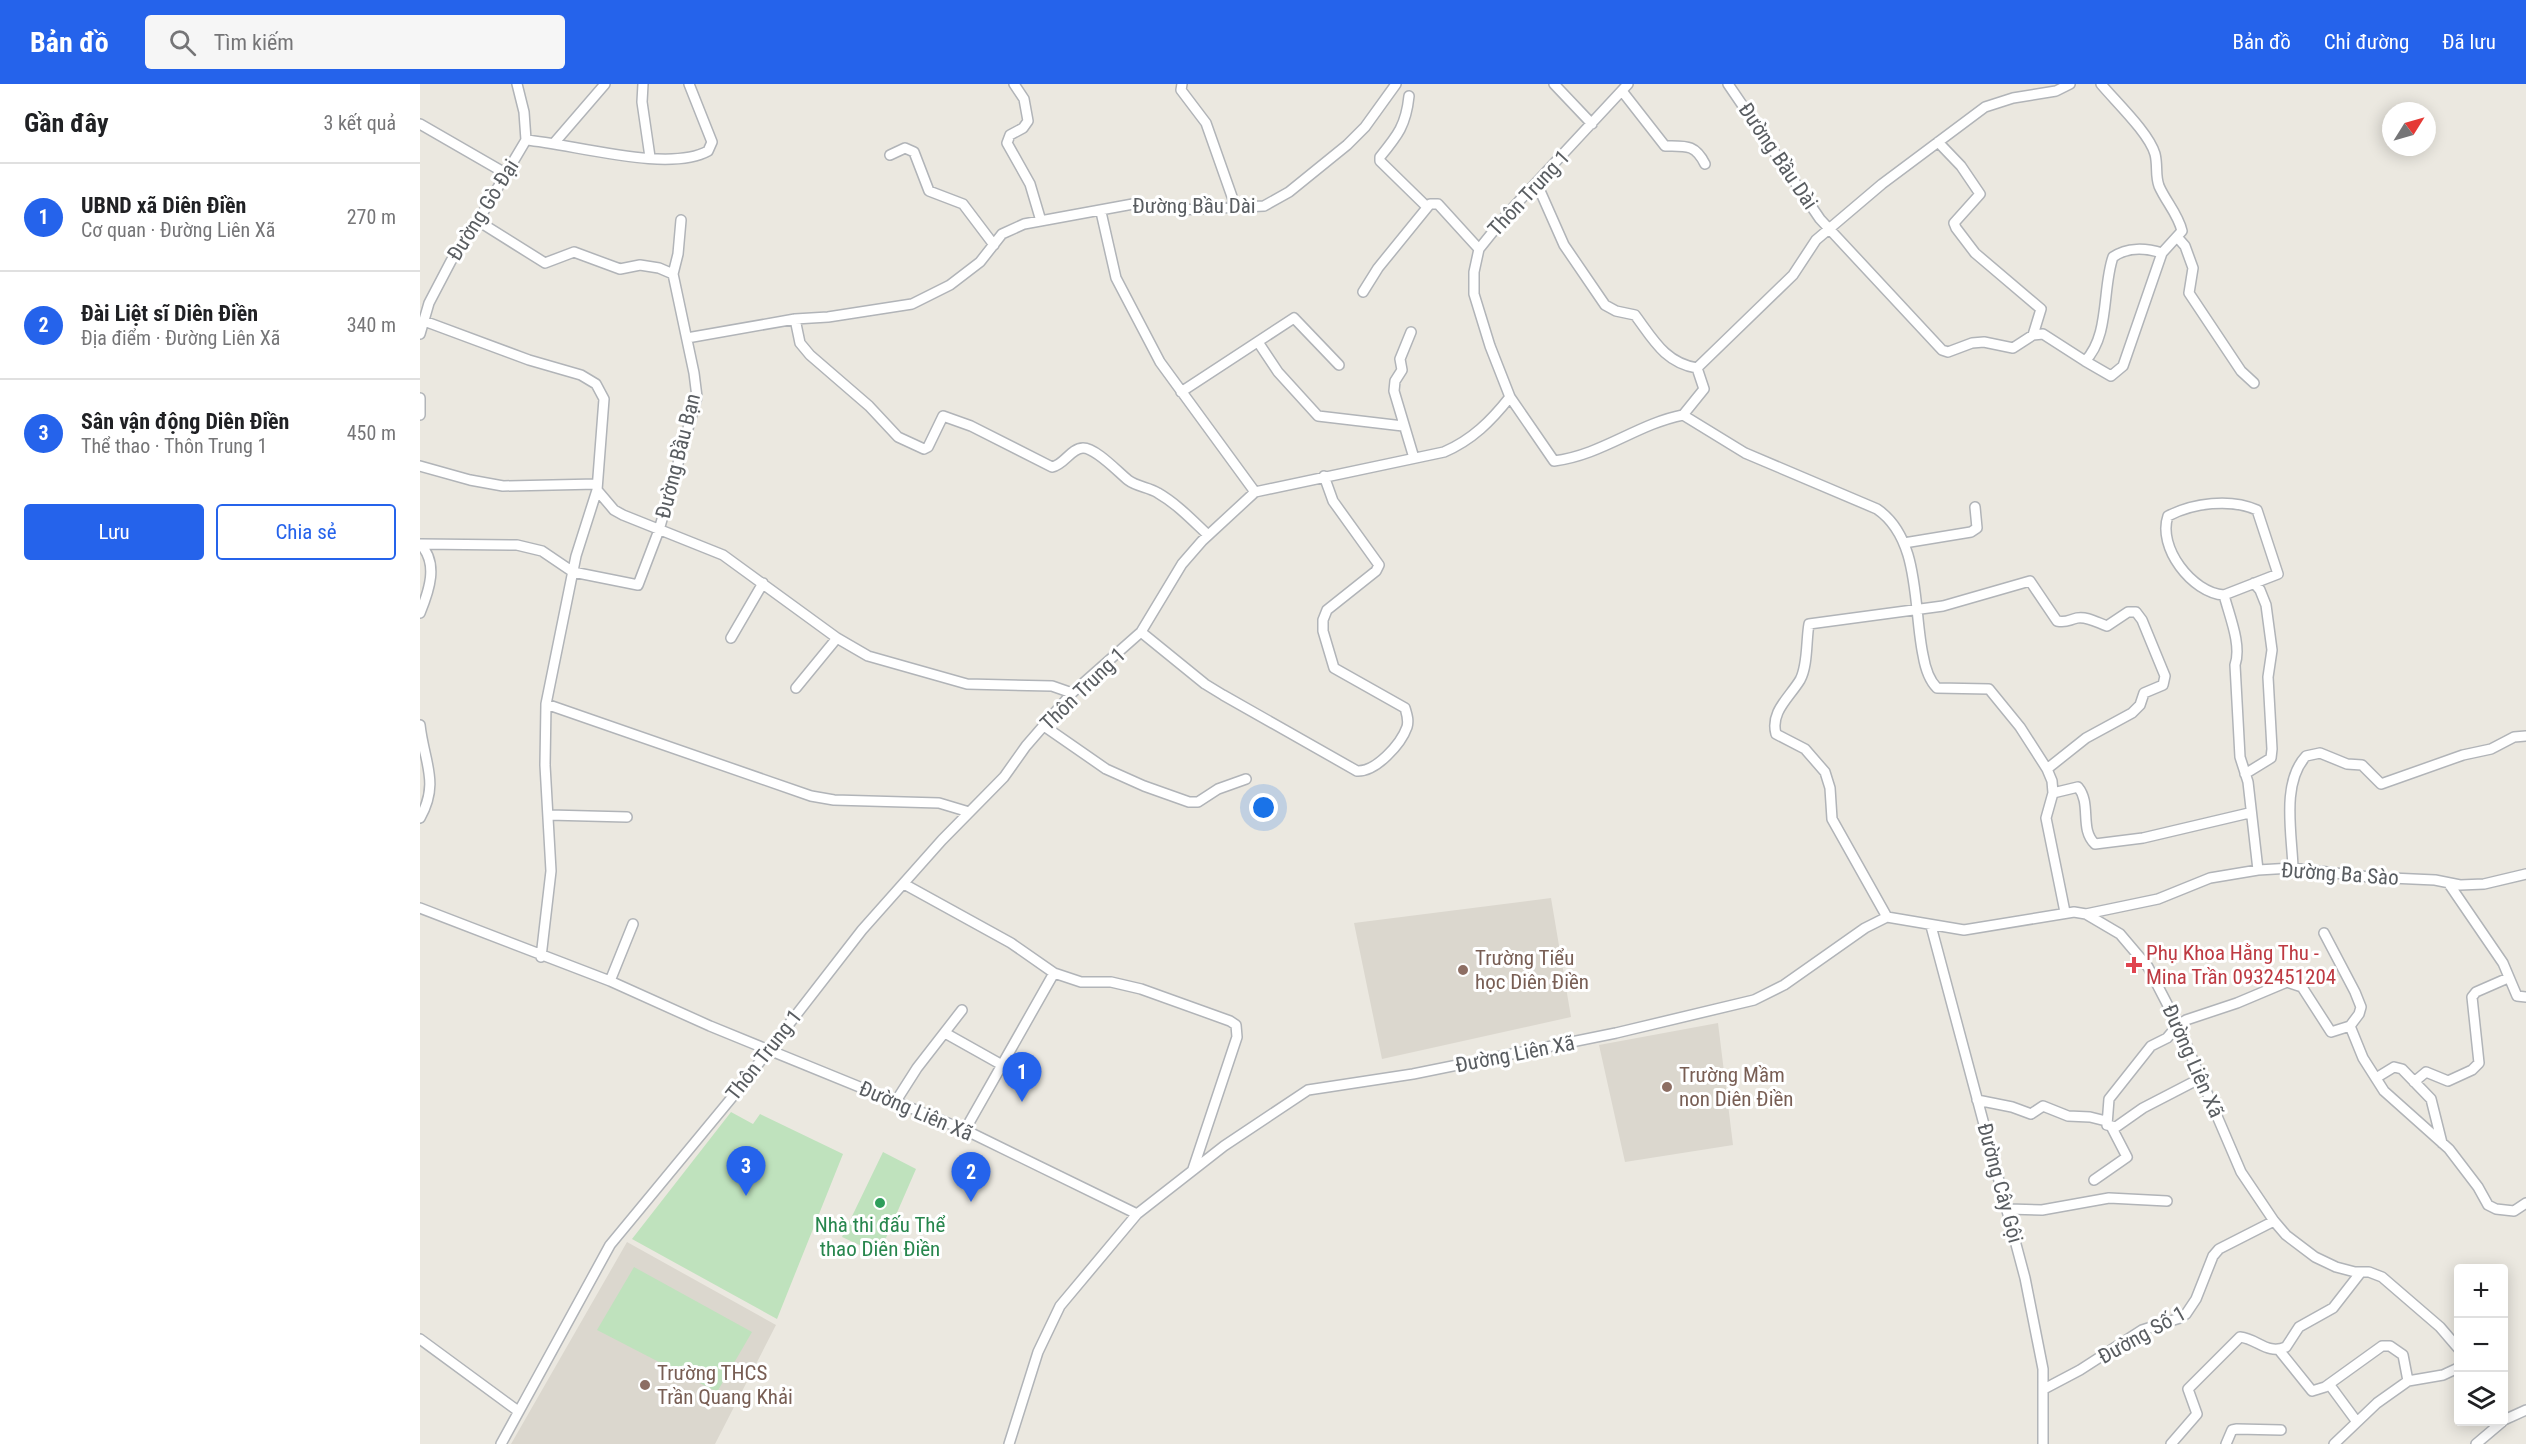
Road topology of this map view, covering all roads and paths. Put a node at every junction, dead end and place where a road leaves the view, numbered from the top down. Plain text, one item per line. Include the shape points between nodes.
1 (517, 84) edge
2 (605, 84) edge
3 (643, 84) edge
4 (689, 84) edge
5 (1014, 84) edge
6 (1182, 84) edge
7 (1396, 84) edge
8 (1554, 84) edge
9 (1728, 84) edge
10 (2070, 84) edge
11 (2102, 84) edge
12 (1625, 87) edge
13 (1409, 96) dead end
14 (420, 124) edge
15 (1593, 124) junction
16 (526, 140) junction
17 (555, 142) junction
18 (1938, 142) junction
19 (890, 155) dead end
20 (650, 157) junction
21 (1705, 164) dead end
22 (505, 173) junction
23 (1537, 184) junction
24 (1426, 206) junction
25 (1236, 207) junction
26 (1101, 212) junction
27 (681, 220) dead end
28 (1041, 220) junction
29 (478, 221) junction
30 (1828, 228) junction
31 (2178, 238) junction
32 (994, 245) junction
33 (1479, 249) junction
34 (2162, 253) junction
35 (673, 274) junction
36 (1363, 292) dead end
37 (425, 302) edge
38 (795, 319) junction
39 (424, 321) junction
40 (1411, 332) dead end
41 (420, 334) edge
42 (2033, 335) junction
43 (687, 338) junction
44 (1258, 342) junction
45 (2085, 361) junction
46 (1339, 365) dead end
47 (1697, 368) junction
48 (2254, 383) dead end
49 (1181, 393) junction
50 (1510, 397) junction
51 (420, 398) edge
52 (420, 415) edge
53 (1683, 415) junction
54 (1403, 426) junction
55 (1414, 458) junction
56 (420, 466) edge
57 (1324, 476) junction
58 (597, 487) junction
59 (1255, 492) junction
60 (1975, 507) dead end
61 (659, 530) junction
62 (1208, 535) junction
63 (1904, 543) junction
64 (420, 544) edge
65 (573, 572) junction
66 (2254, 583) junction
67 (763, 584) junction
68 (2224, 595) junction
69 (1916, 609) junction
70 (420, 613) edge
71 (1141, 632) junction
72 (731, 638) dead end
73 (837, 638) junction
74 (796, 688) dead end
75 (1072, 693) junction
76 (546, 704) junction
77 (420, 725) edge
78 (1044, 726) junction
79 (2526, 736) edge
80 (2048, 769) junction
81 (2245, 774) junction
82 (1246, 779) dead end
83 (2053, 793) junction
84 (969, 812) junction
85 (2249, 813) junction
86 (549, 814) junction
87 (627, 817) dead end
88 (420, 818) edge
89 (2293, 868) junction
90 (2258, 870) junction
91 (2526, 874) edge
92 (904, 884) junction
93 (2449, 884) junction
94 (420, 908) edge
95 (2065, 912) junction
96 (2086, 915) junction
97 (1887, 917) junction
98 (633, 924) dead end
99 (1931, 926) junction
100 (2324, 933) dead end
101 (541, 957) junction
102 (1054, 973) junction
103 (2508, 978) junction
104 (609, 981) junction
105 (2526, 997) edge
106 (962, 1010) dead end
107 (2178, 1025) junction
108 (2349, 1026) junction
109 (945, 1033) junction
110 (769, 1049) junction
111 (1002, 1065) junction
112 (2201, 1078) junction
113 (2376, 1078) junction
114 (2414, 1082) junction
115 (1977, 1100) junction
116 (896, 1101) junction
117 (2109, 1125) junction
118 (965, 1131) junction
119 (2442, 1143) junction
120 (1193, 1169) junction
121 (2094, 1180) dead end
122 (2167, 1202) dead end
123 (2526, 1203) edge
124 (2008, 1209) junction
125 (1137, 1214) junction
126 (2274, 1221) junction
127 (2361, 1272) junction
128 (420, 1339) edge
129 (2454, 1343) edge
130 (2279, 1350) junction
131 (2454, 1370) edge
132 (2408, 1382) junction
133 (2329, 1384) junction
134 (2044, 1389) junction
135 (2526, 1410) edge
136 (518, 1411) junction
137 (2508, 1418) edge
138 (2357, 1422) junction
139 (2496, 1426) edge
140 (2281, 1430) dead end
141 (501, 1444) edge
142 (1009, 1444) edge
143 (2043, 1444) edge
144 (2171, 1444) edge
145 (2226, 1444) edge
146 (2334, 1444) edge
147 (2476, 1444) edge

1 - 16 street, Đường Gò Đại
2 - 17 street
3 - 20 street
4 - 20 street via 712,142 708,151 691,159
5 - 28 street via 1024,99 1028,121 1010,135 1007,143 1030,184
6 - 25 street via 1181,90 1206,123
7 - 25 street, Đường Bầu Dài via 1365,127 1289,192 1264,206
8 - 15 street
9 - 30 street, Đường Bầu Dài
10 - 18 street via 2056,91 1985,107
11 - 31 street via 2155,154 2155,176 2180,222 2182,231
12 - 15 street, Thôn Trung 1
12 - 21 street via 1665,146 1689,145 1698,151
13 - 24 street via 1398,137 1380,161
14 - 22 street
15 - 23 street, Thôn Trung 1
16 - 17 street
16 - 22 street, Đường Gò Đại
17 - 20 street
18 - 30 street
18 - 42 street via 1980,194 1954,223 1956,228 1975,253 2041,309
19 - 32 street via 905,148 914,152 929,190 963,204
22 - 29 street, Đường Gò Đại
23 - 33 street, Thôn Trung 1
23 - 47 street via 1564,245 1605,305 1635,315 1670,358 1682,366
24 - 33 street via 1438,204
24 - 36 street
25 - 26 street, Đường Bầu Dài via 1178,210 1141,204
26 - 28 street, Đường Bầu Dài
26 - 49 street via 1116,278 1160,362
27 - 35 street
28 - 32 street, Đường Bầu Dài via 1014,226
29 - 35 street via 545,263 574,252 620,269 640,265
29 - 37 street, Đường Gò Đại
30 - 42 street, Đường Bầu Dài via 1942,350 1948,352 1984,342 2013,348
30 - 47 street via 1793,275
31 - 34 street
31 - 48 street via 2193,268 2189,292 2241,371
32 - 38 street, Đường Bầu Dài via 961,278 925,299 849,314
33 - 50 street, Thôn Trung 1 via 1474,294
34 - 45 street via 2127,250 2113,257 2098,338
34 - 45 street via 2119,372 2111,376
35 - 43 street, Đường Bầu Bạn
37 - 39 street, Đường Gò Đại
38 - 43 street, Đường Bầu Dài
38 - 62 street via 800,343 810,355 869,406 892,432 918,448 928,447 943,416 1052,467 1078,449 1087,449 1132,483 1171,501
39 - 41 street, Đường Gò Đại
39 - 58 street via 519,357 581,375 596,384 604,399
40 - 54 street via 1400,359 1402,370 1394,391
42 - 45 street via 2043,334
43 - 61 street, Đường Bầu Bạn via 697,397
44 - 46 street via 1294,318
44 - 49 street
44 - 54 street via 1278,372 1318,416
47 - 53 street via 1704,389
49 - 59 street via 1208,424
50 - 53 street via 1554,461 1579,458 1664,418
50 - 55 street, Thôn Trung 1 via 1467,442
51 - 52 street
53 - 63 street via 1745,453 1877,509 1890,518
54 - 55 street
55 - 57 street, Thôn Trung 1
56 - 58 street via 488,484
57 - 59 street, Thôn Trung 1
57 - 71 street via 1333,501 1379,565 1327,610 1323,631 1331,662 1340,673 1405,708 1408,717 1406,731 1372,769 1357,771 1223,695
58 - 61 street via 614,510
58 - 65 street
59 - 62 street, Thôn Trung 1
60 - 63 street via 1977,528 1971,532
61 - 65 street, Đường Bầu Bạn via 638,585
61 - 67 street via 723,555
62 - 71 street, Thôn Trung 1 via 1182,564
63 - 69 street
64 - 65 street via 517,545 542,551
64 - 70 street via 430,555 432,565
65 - 76 street
66 - 68 street
66 - 68 street via 2278,574 2257,510 2230,504 2204,505 2168,516 2168,537 2183,573 2213,594
66 - 81 street via 2266,605 2272,650 2268,677 2272,749 2271,758
67 - 72 street
67 - 73 street
68 - 81 street via 2238,655 2234,677
69 - 80 street via 1931,682 1937,688 1989,689
69 - 80 street via 1943,606 2030,581 2057,621 2068,623 2088,618 2107,626 2127,612 2136,612 2165,676 2163,685 2144,693 2132,713 2086,738
69 - 97 street via 1809,624 1801,677 1773,724 1776,734 1805,749 1825,772 1832,819
71 - 75 street, Thôn Trung 1
73 - 74 street
73 - 75 street via 868,656 956,681 1052,686
75 - 78 street, Thôn Trung 1
76 - 84 street via 811,796 939,803
76 - 86 street
77 - 88 street via 432,785
78 - 82 street via 1106,769 1189,802 1198,802 1218,789
78 - 84 street, Thôn Trung 1 via 1004,777
79 - 89 street via 2382,784 2362,765 2347,764 2320,753 2306,756 2296,770 2291,795
80 - 83 street
81 - 85 street
83 - 85 street via 2078,788 2084,794 2086,827 2095,844 2143,838
83 - 95 street via 2046,818
84 - 92 street, Thôn Trung 1
85 - 90 street
86 - 87 street
86 - 101 street via 550,889
89 - 90 street, Đường Ba Sào
89 - 93 street, Đường Ba Sào
90 - 96 street, Đường Ba Sào via 2210,878 2158,899
91 - 93 street, Đường Ba Sào via 2484,884
92 - 102 street via 1011,943
92 - 110 street, Thôn Trung 1 via 862,930
93 - 103 street via 2503,963
94 - 101 street, Đường Liên Xã via 522,946
95 - 96 street, Đường Liên Xã
95 - 99 street, Đường Liên Xã via 1964,930
96 - 107 street, Đường Liên Xã via 2120,934 2134,948
97 - 99 street, Đường Liên Xã
97 - 120 street, Đường Liên Xã via 1784,985 1754,1000 1413,1074 1308,1090
98 - 104 street
99 - 115 street, Đường Cây Gội
100 - 108 street via 2359,1000 2359,1014
101 - 104 street, Đường Liên Xã
102 - 111 street
102 - 120 street via 1081,982 1142,988 1236,1025 1237,1037
103 - 105 street via 2517,996
103 - 114 street via 2472,997 2479,1063 2472,1071 2448,1081 2426,1072
104 - 110 street, Đường Liên Xã
106 - 109 street
107 - 108 street via 2287,982 2302,987 2331,1032
107 - 112 street, Đường Liên Xã
107 - 117 street via 2167,1038 2151,1046 2115,1090 2109,1100
108 - 113 street
109 - 111 street
109 - 116 street
110 - 116 street, Đường Liên Xã
110 - 136 street, Thôn Trung 1 via 610,1245
111 - 118 street
112 - 117 street
112 - 126 street, Đường Liên Xã via 2241,1172
113 - 114 street via 2394,1067 2402,1069
113 - 119 street via 2398,1105
114 - 119 street via 2431,1099
115 - 117 street via 2031,1114 2043,1106
115 - 124 street, Đường Cây Gội
116 - 118 street, Đường Liên Xã
117 - 121 street via 2127,1157
118 - 125 street, Đường Liên Xã
119 - 123 street via 2467,1171 2488,1205 2514,1211
120 - 125 street, Đường Liên Xã
122 - 124 street via 2109,1198 2042,1210
124 - 134 street, Đường Cây Gội via 2042,1361
125 - 142 street via 1060,1306 1038,1352
126 - 127 street, Đường Liên Xã via 2315,1257
126 - 134 street, Đường Số 1 via 2219,1249 2191,1308 2180,1318 2142,1329
127 - 129 street, Đường Liên Xã via 2382,1277
127 - 130 street via 2333,1308 2304,1323 2286,1347
128 - 136 street
130 - 133 street via 2312,1391
130 - 144 street via 2270,1350 2247,1338 2235,1342 2188,1389 2197,1414
131 - 132 street
132 - 133 street via 2403,1355 2390,1346 2382,1346
132 - 138 street
133 - 138 street
134 - 143 street, Đường Cây Gội
135 - 137 street
136 - 141 street, Thôn Trung 1
138 - 146 street
139 - 147 street
140 - 145 street via 2232,1430

